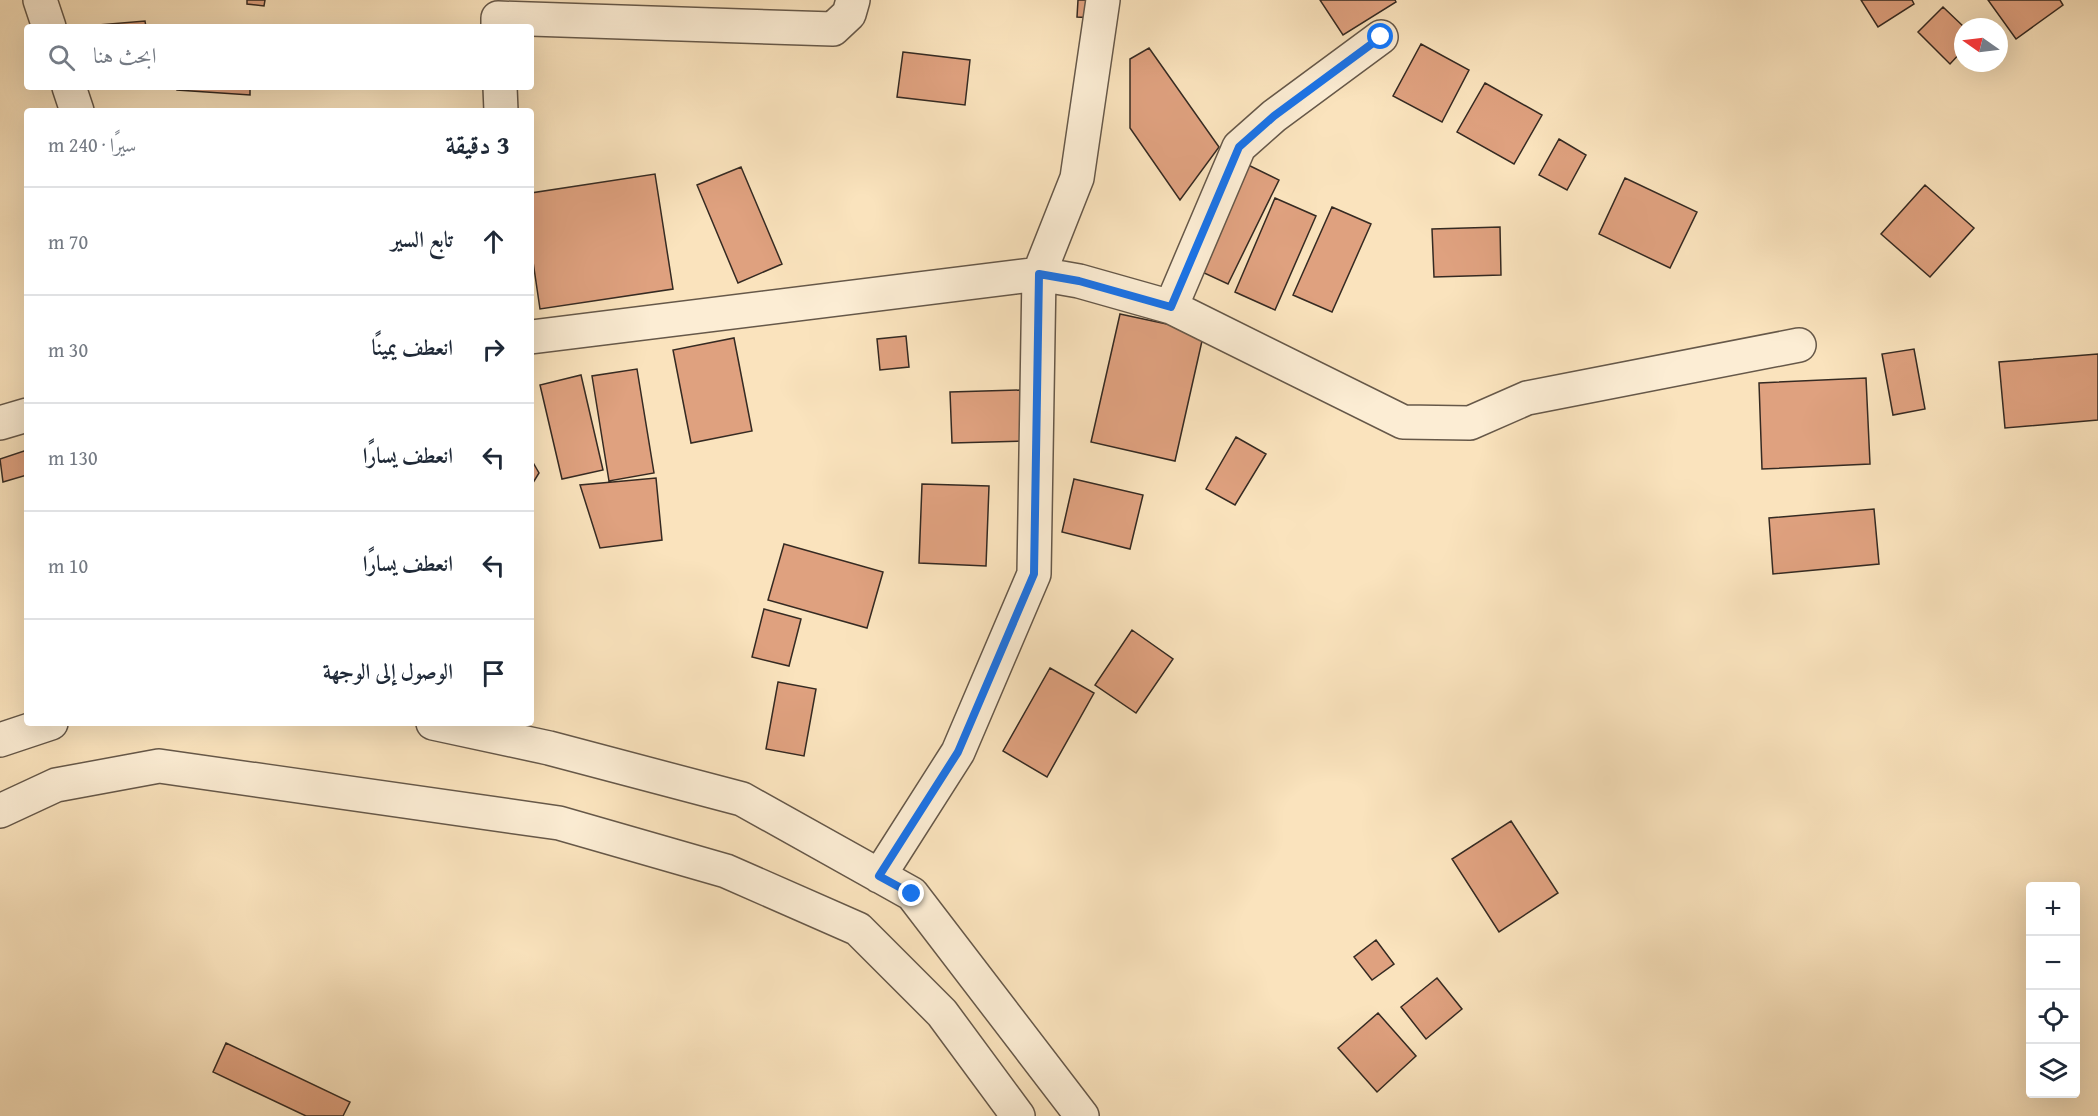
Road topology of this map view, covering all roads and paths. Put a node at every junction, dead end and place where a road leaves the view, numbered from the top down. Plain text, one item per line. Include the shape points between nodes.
1 (40, 0) edge
2 (853, 0) edge
3 (1103, 0) edge
4 (48, 24) edge
5 (498, 24) edge
6 (1381, 37) dead end
7 (70, 90) edge
8 (500, 90) edge
9 (76, 108) edge
10 (501, 108) edge
11 (1039, 274) junction
12 (1171, 307) junction
13 (534, 337) edge
14 (1799, 345) dead end
15 (24, 417) edge
16 (0, 423) edge
17 (42, 726) edge
18 (447, 726) edge
19 (0, 740) edge
20 (0, 811) edge
21 (879, 876) junction
22 (1017, 1116) edge
23 (1082, 1116) edge

1 - 4 street
2 - 5 street via 849,14 833,29 498,18
3 - 11 street via 1077,178
6 - 12 street via 1274,116 1239,147
7 - 9 street
8 - 10 street
11 - 12 street
11 - 13 street
11 - 21 street via 1034,574 958,752
12 - 14 street via 1403,422 1470,423 1527,398
15 - 16 street
17 - 19 street
18 - 21 street via 742,798
20 - 22 street via 56,785 159,766 560,823 726,871 858,929 942,1013
21 - 23 street via 912,894

